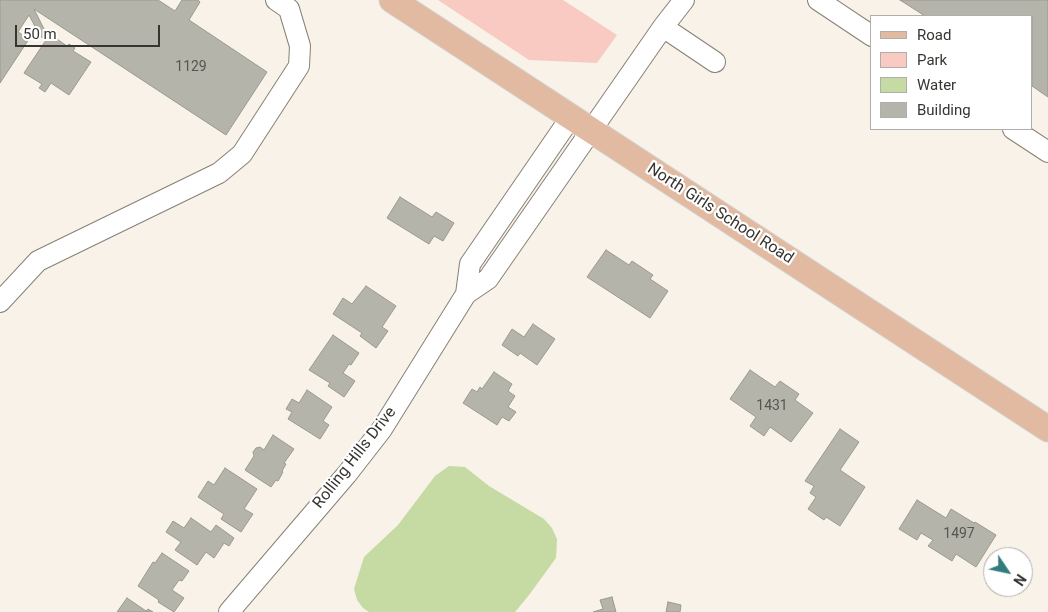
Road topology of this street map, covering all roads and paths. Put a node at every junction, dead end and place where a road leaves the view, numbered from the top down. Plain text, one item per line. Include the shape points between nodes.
1 (392, 0) edge
2 (684, 0) edge
3 (818, 0) edge
4 (287, 3) edge
5 (663, 27) junction
6 (870, 35) edge
7 (715, 62) dead end
8 (581, 124) junction
9 (1014, 130) edge
10 (1048, 152) edge
11 (0, 302) edge
12 (1048, 429) edge
13 (229, 612) edge

1 - 8 main road, North Girls School Road
2 - 5 street, Rolling Hills Drive
3 - 6 street
4 - 11 street via 300,46 299,66 242,154 219,172 38,262
5 - 7 street
5 - 8 street, Rolling Hills Drive
8 - 12 main road, North Girls School Road
8 - 13 street, Rolling Hills Drive via 488,278 466,294 382,429
9 - 10 street

